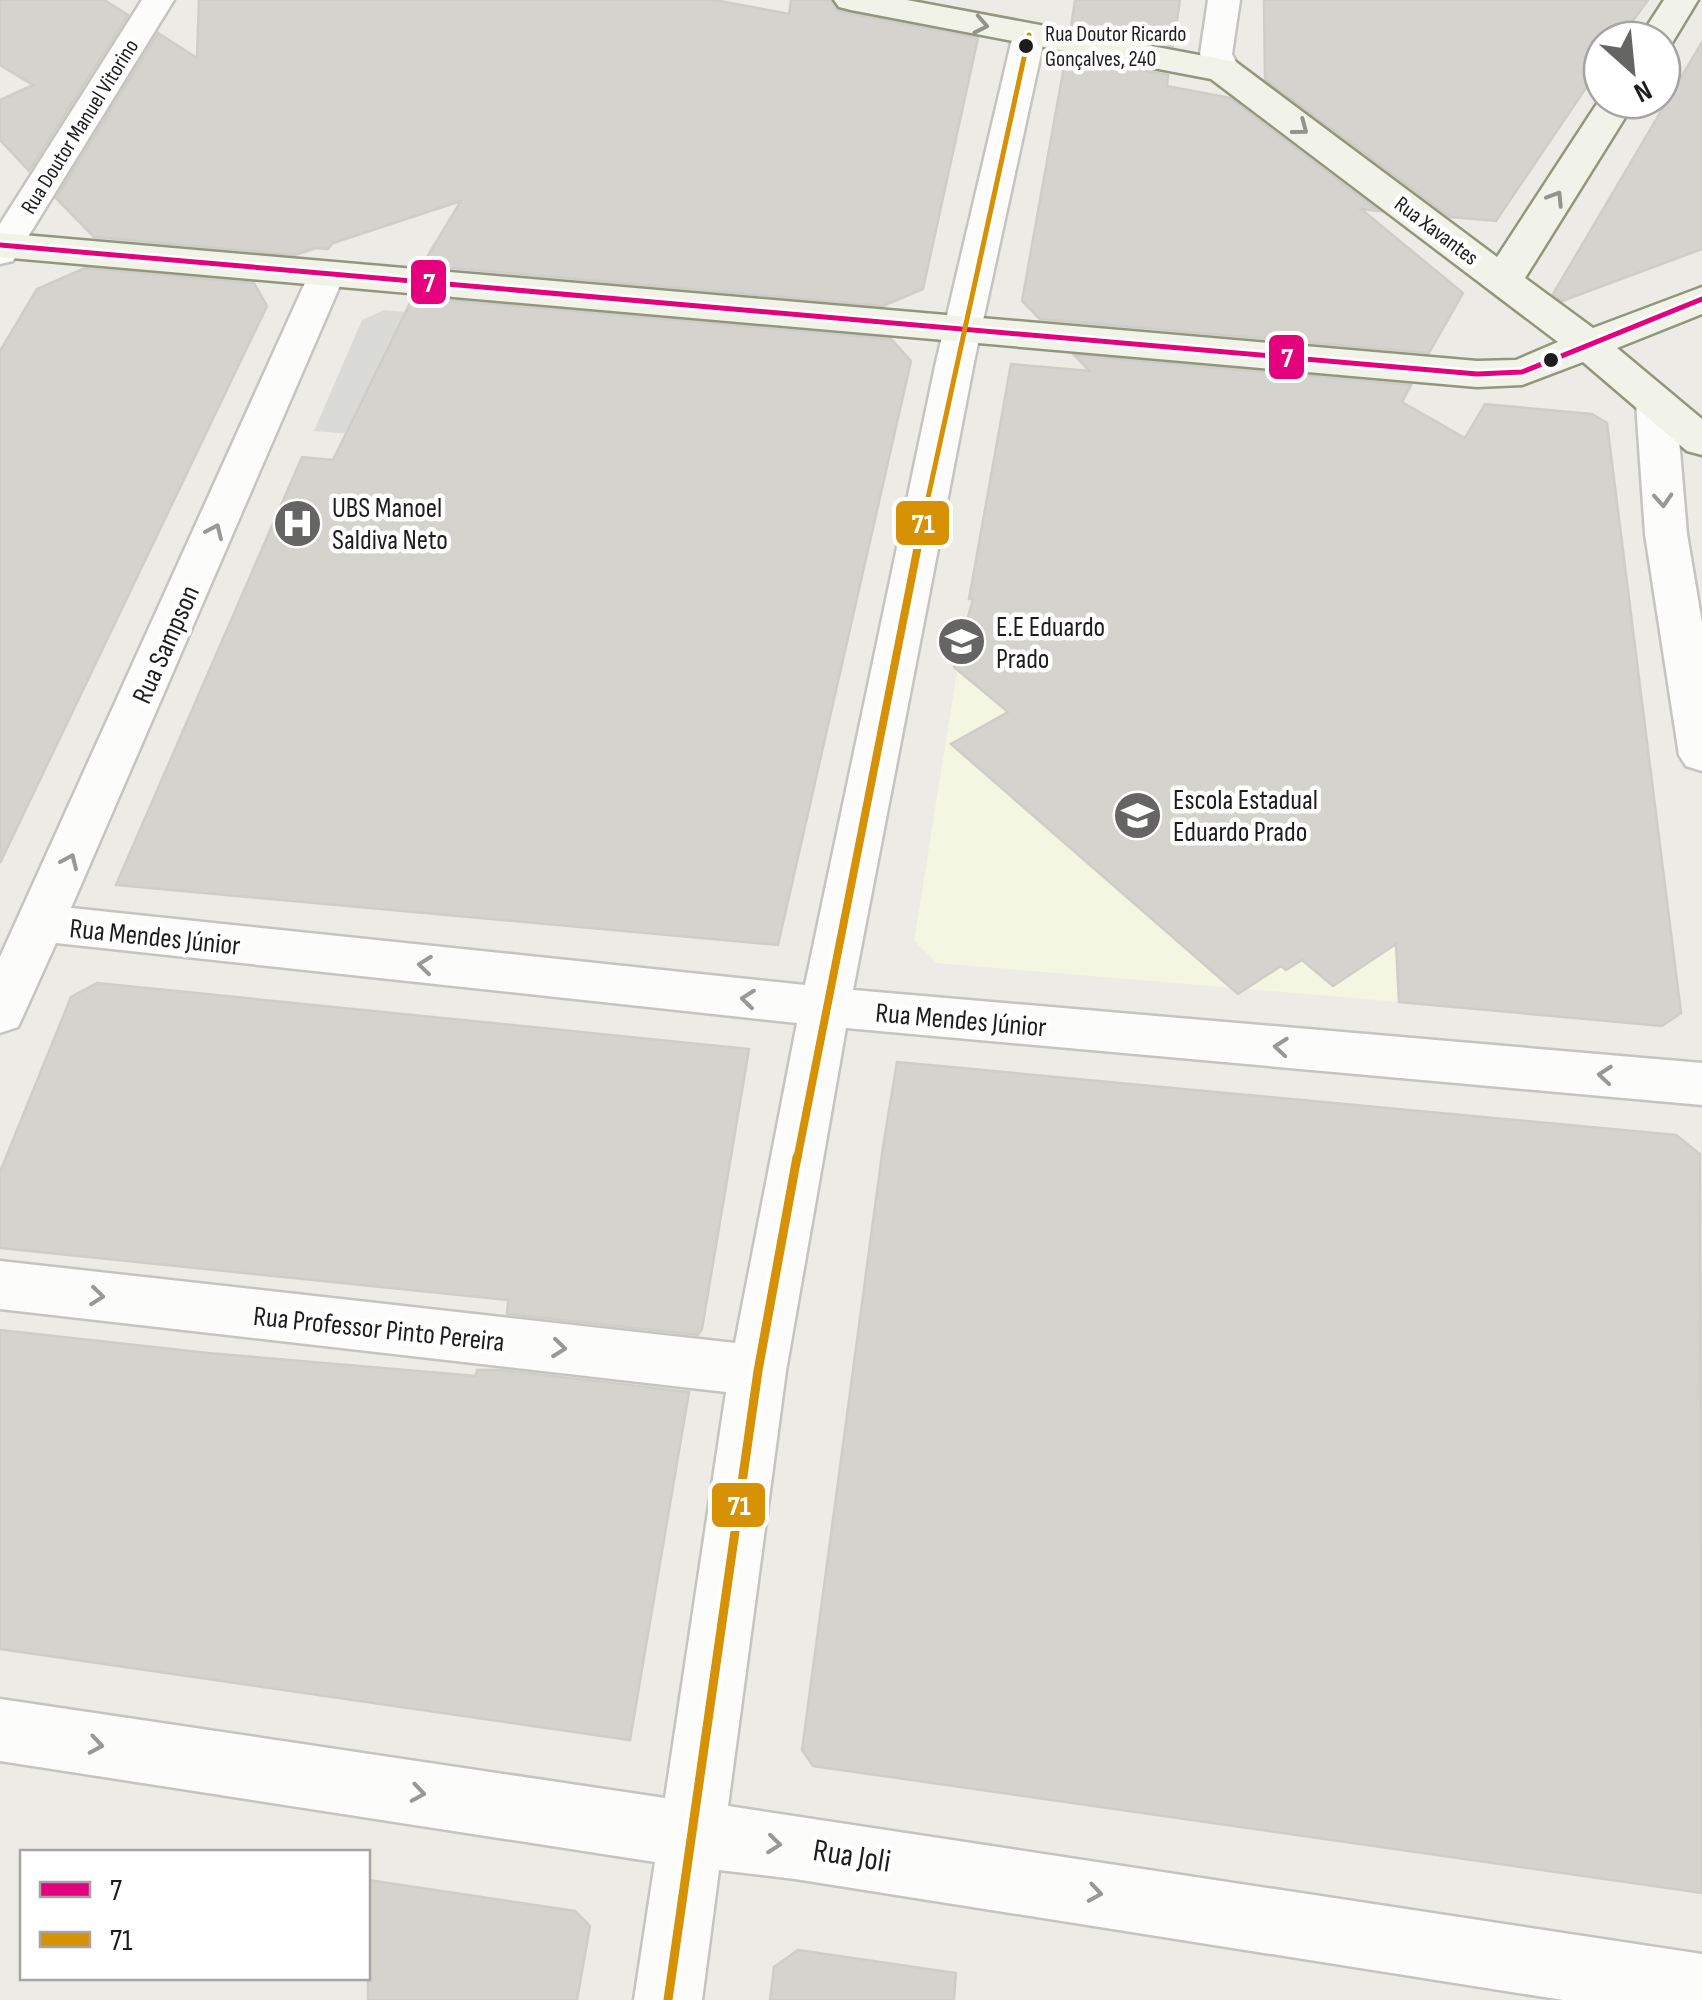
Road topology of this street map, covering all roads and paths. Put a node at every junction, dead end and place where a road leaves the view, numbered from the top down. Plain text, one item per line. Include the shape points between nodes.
1 (158, 0) edge
2 (850, 0) edge
3 (1224, 0) edge
4 (1029, 35) junction
5 (1222, 70) junction
6 (1605, 120) edge
7 (1, 248) edge
8 (327, 274) junction
9 (1503, 280) junction
10 (1702, 299) edge
11 (961, 329) junction
12 (1587, 344) junction
13 (1656, 403) junction
14 (1702, 442) edge
15 (1702, 754) edge
16 (42, 924) junction
17 (825, 1007) junction
18 (0, 1013) edge
19 (1702, 1084) edge
20 (0, 1285) edge
21 (758, 1371) junction
22 (0, 1730) edge
23 (694, 1835) junction
24 (1702, 1988) edge
25 (668, 2000) edge

1 - 7 street, Rua Doutor Manuel Vitorino
2 -> 4 main road
3 - 5 street via 1216,54
4 - 5 main road
4 - 11 street
5 -> 9 main road, Rua Xavantes
9 -> 6 main road
7 - 8 main road
8 - 11 main road
16 -> 8 street, Rua Sampson
9 - 12 main road, Rua Xavantes
10 - 12 main road
11 - 12 main road via 1477,374 1522,372
11 - 17 street
12 - 13 main road, Rua Xavantes
13 - 14 main road, Rua Xavantes
13 -> 15 street via 1666,534
17 -> 16 street, Rua Mendes Júnior
16 - 18 street, Rua Sampson
19 -> 17 street, Rua Mendes Júnior
17 - 21 street
20 -> 21 street, Rua Professor Pinto Pereira
21 - 23 street
22 -> 23 street, Rua Joli
23 -> 24 street, Rua Joli
23 - 25 street

